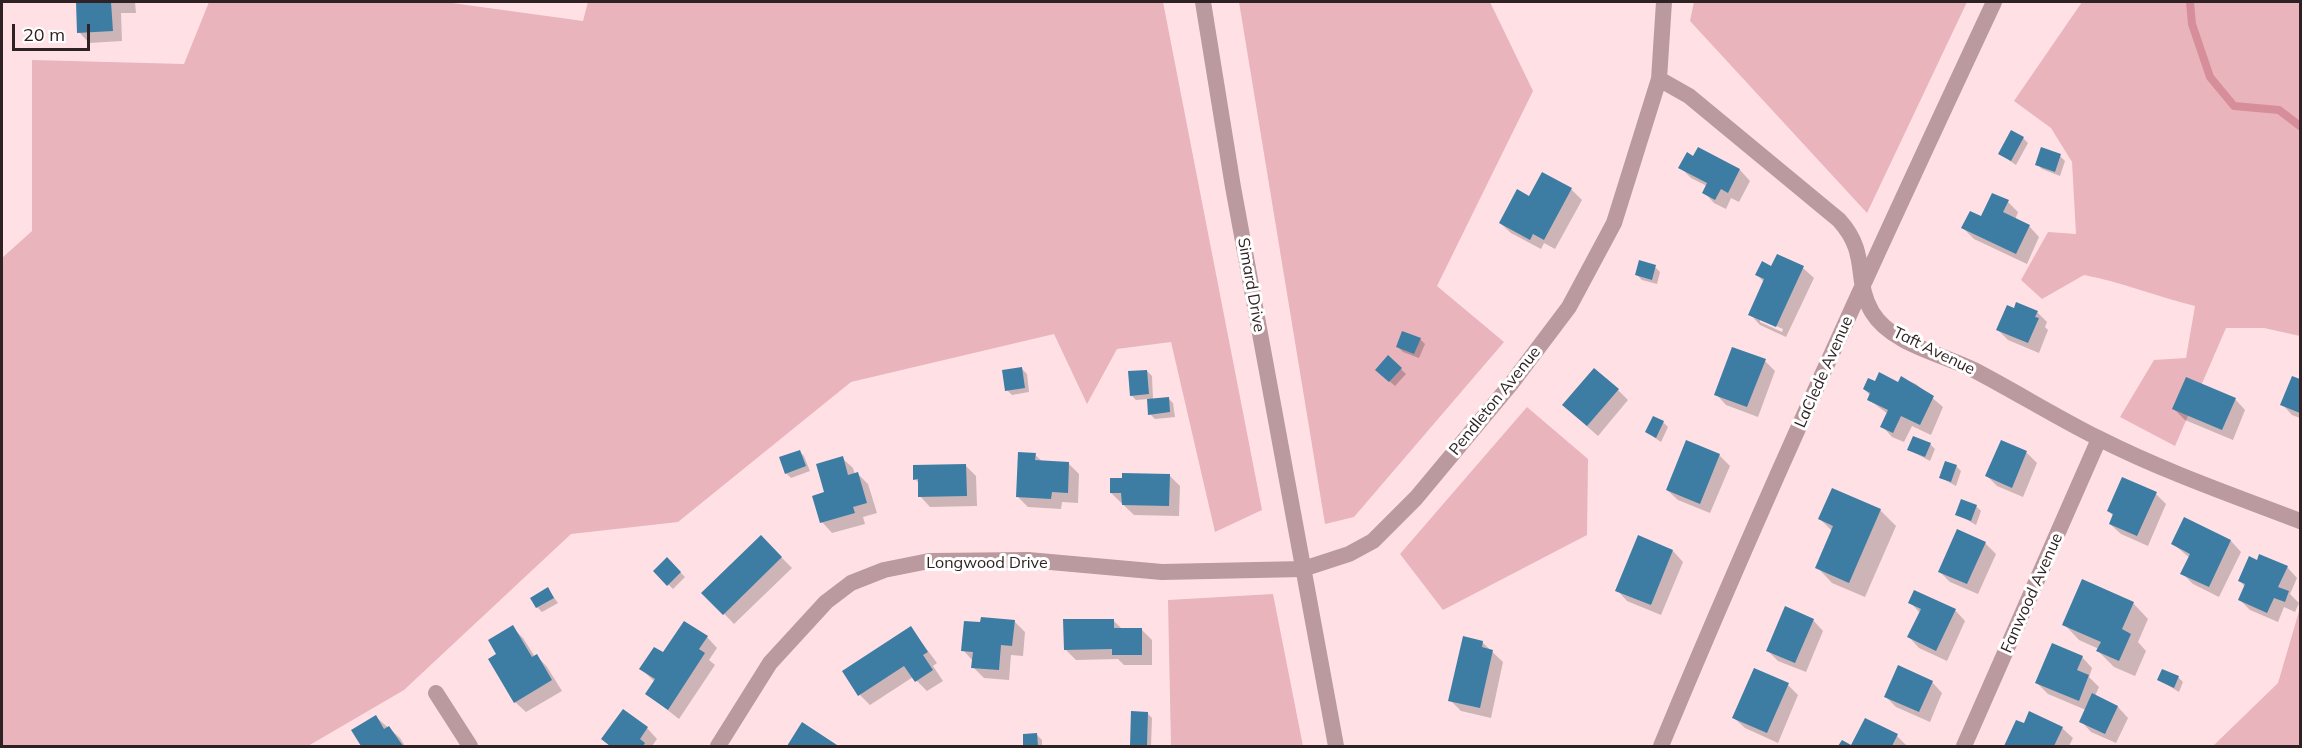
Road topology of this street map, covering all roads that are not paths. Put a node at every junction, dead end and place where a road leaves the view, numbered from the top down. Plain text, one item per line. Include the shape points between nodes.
1 (1203, 2) edge
2 (1664, 2) edge
3 (1994, 2) edge
4 (1659, 79) junction
5 (1863, 285) junction
6 (2099, 439) junction
7 (2301, 521) edge
8 (1303, 569) junction
9 (436, 693) dead end
10 (470, 747) edge
11 (718, 747) edge
12 (1336, 747) edge
13 (1661, 747) edge
14 (1964, 747) edge

1 - 8 street, Simard Drive
2 - 4 street, Pendleton Avenue
3 - 5 street, LaClede Avenue
4 - 5 street, Taft Avenue via 1689,96 1839,220 1853,235
4 - 8 street, Pendleton Avenue via 1614,223 1569,307 1416,498 1373,541 1349,554
5 - 6 street, Taft Avenue via 1872,313 1894,334 1973,370
5 - 13 street, LaClede Avenue via 1711,625
6 - 7 street, Taft Avenue
6 - 14 street, Fanwood Avenue
8 - 11 street, Longwood Drive via 1162,572 1028,560 929,561 884,570 851,583 826,602 770,663
8 - 12 street
9 - 10 street

